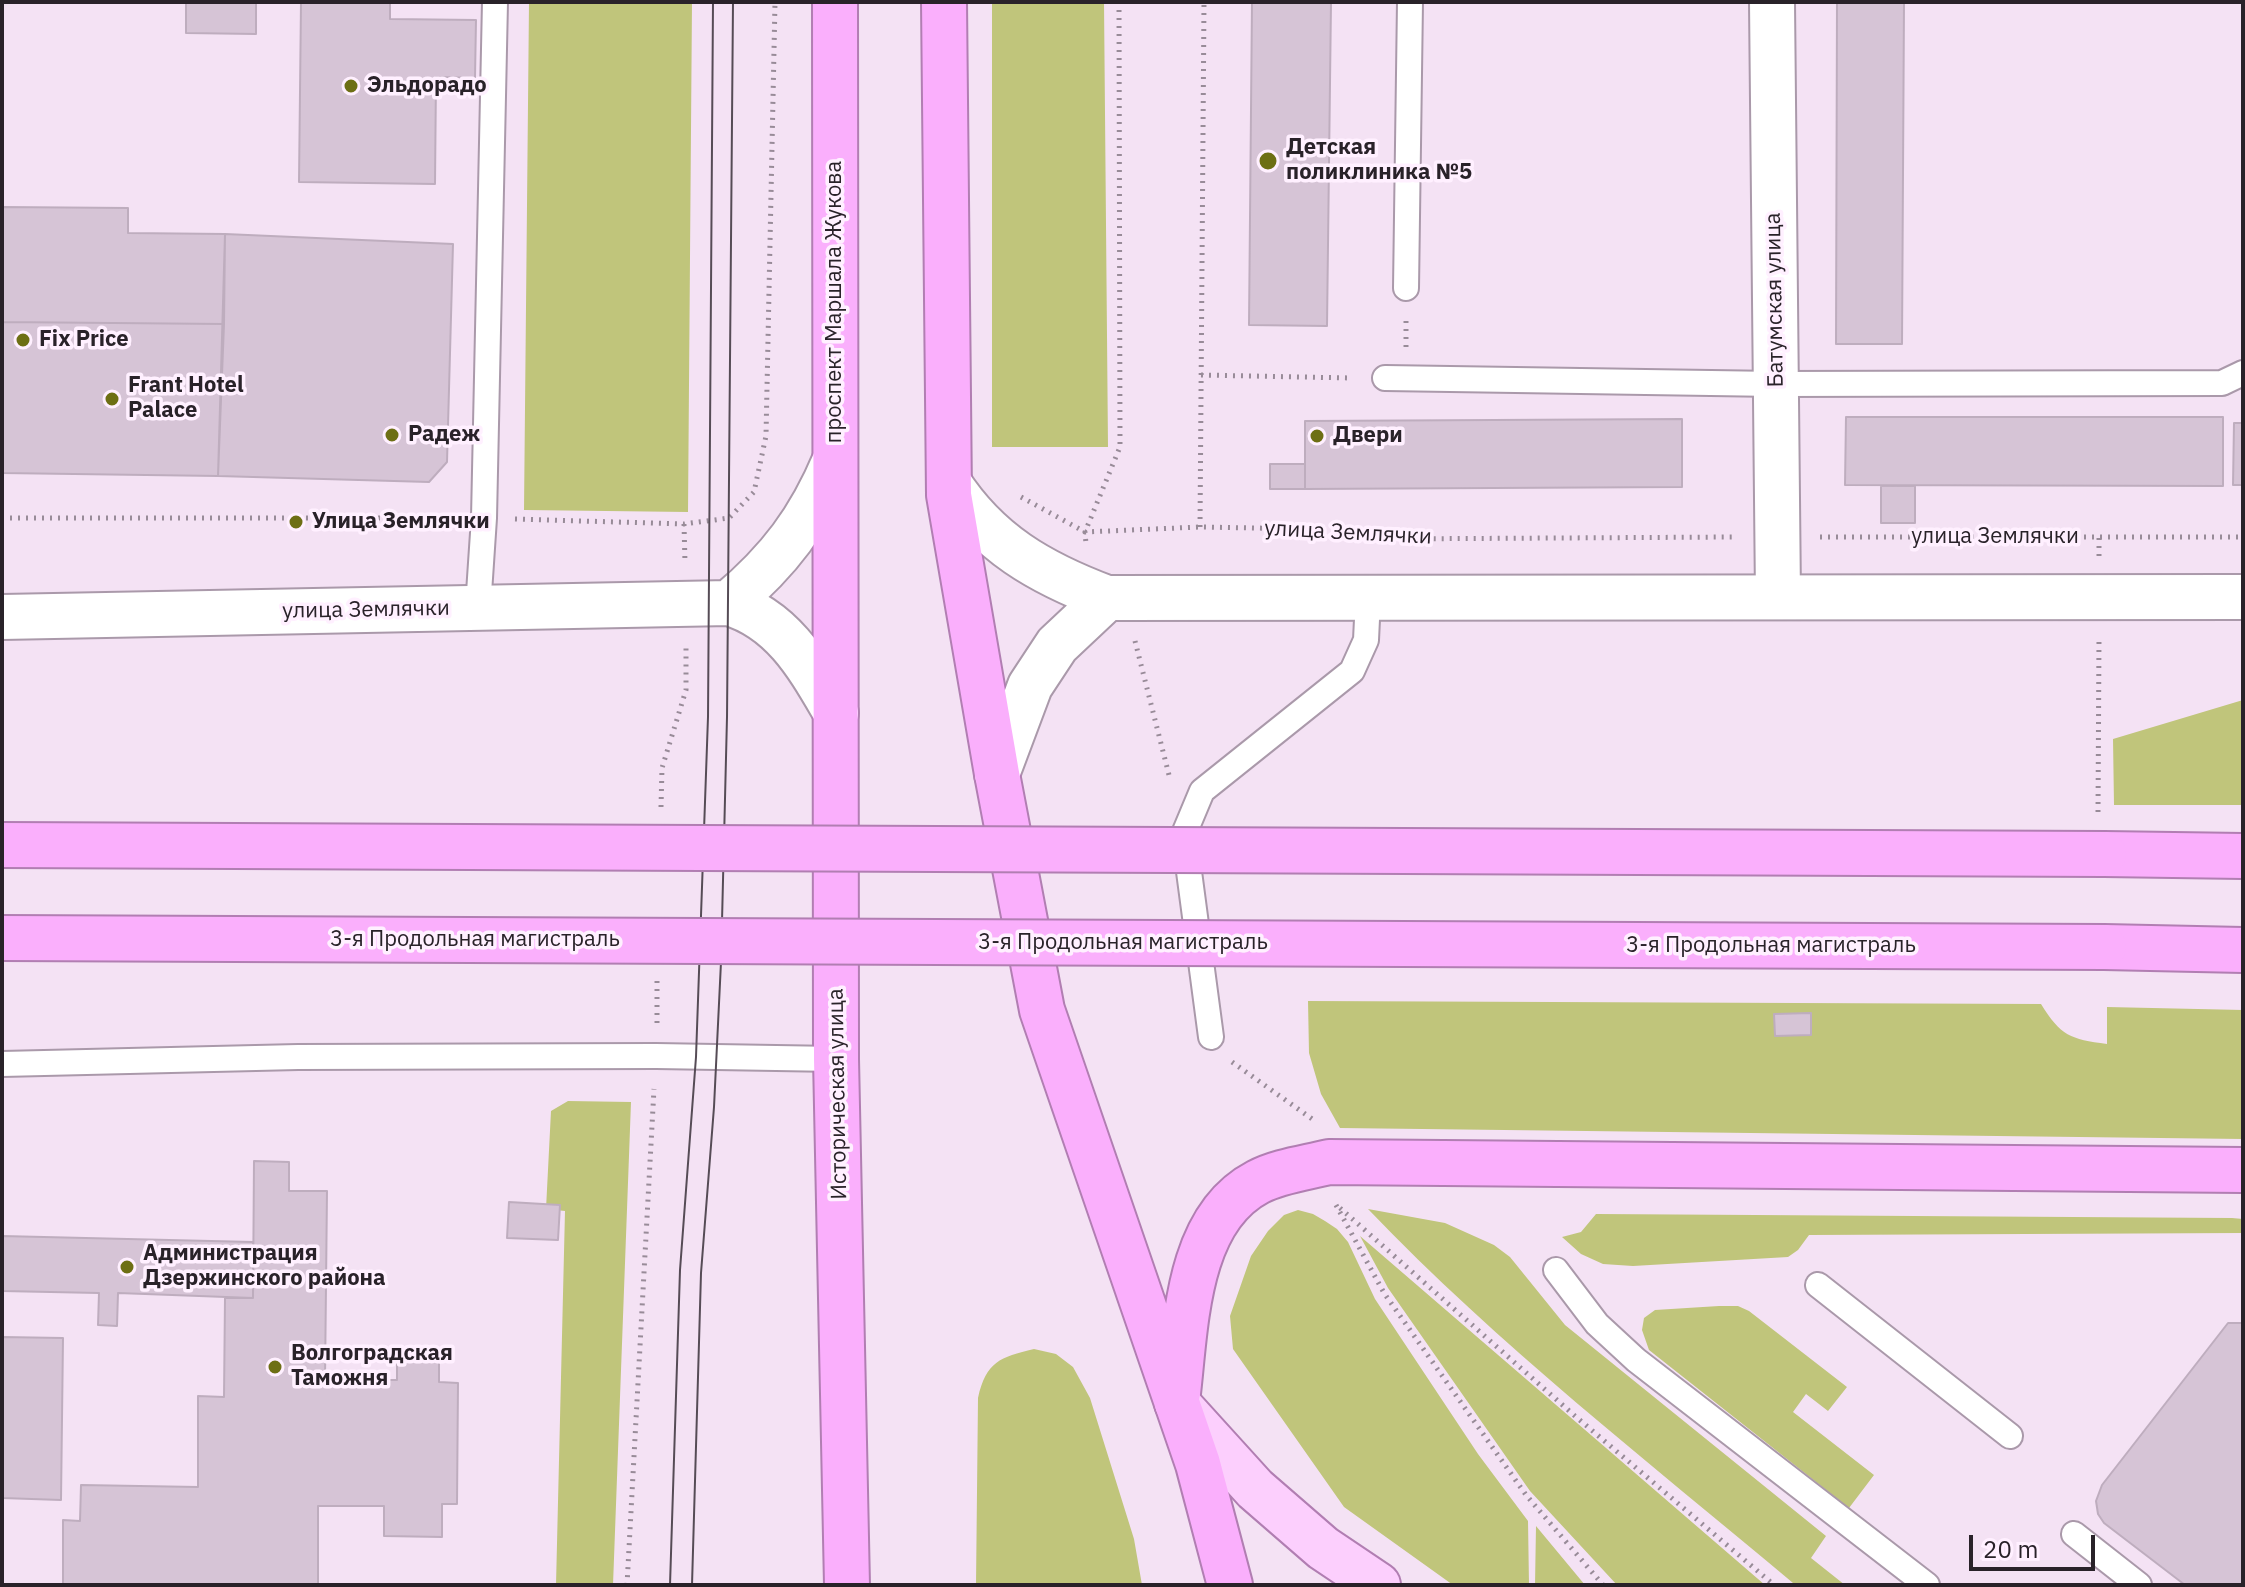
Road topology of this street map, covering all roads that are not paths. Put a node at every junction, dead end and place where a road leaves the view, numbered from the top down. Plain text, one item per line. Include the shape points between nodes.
1 (495, 2) edge
2 (835, 2) edge
3 (944, 2) edge
4 (1410, 2) edge
5 (1772, 2) edge
6 (1406, 288) road end
7 (2243, 373) edge
8 (1396, 378) road end
9 (1776, 384) junction
10 (835, 460) junction
11 (949, 483) junction
12 (1778, 597) junction
13 (2243, 597) edge
14 (1107, 598) junction
15 (1368, 598) junction
16 (836, 602) joint
17 (729, 603) junction
18 (478, 608) junction
19 (2, 617) edge
20 (836, 713) junction
21 (997, 774) junction
22 (2, 845) edge
23 (2243, 856) edge
24 (2, 938) edge
25 (2243, 950) edge
26 (1211, 1037) road end
27 (836, 1059) junction
28 (2, 1064) edge
29 (2243, 1170) edge
30 (1556, 1270) dead end
31 (1818, 1285) dead end
32 (1177, 1403) junction
33 (2010, 1436) dead end
34 (2074, 1534) dead end
35 (847, 1585) edge
36 (1230, 1585) edge
37 (1378, 1585) edge
38 (1927, 1585) edge
39 (2139, 1585) edge

1 - 18 lane
2 - 10 highway, проспект Маршала Жукова
3 - 11 highway
4 - 6 lane
5 - 9 main road, Батумская улица
7 - 9 lane via 2222,383
8 - 9 lane
9 - 12 main road, Батумская улица
10 - 16 highway, проспект Маршала Жукова
10 - 17 main road via 782,552
11 - 14 main road via 976,519 1011,551
11 - 21 highway
12 - 13 main road
12 - 15 main road
14 - 15 main road
14 - 21 main road via 1057,645 1030,686
15 - 26 lane via 1366,640 1352,671 1202,791 1184,834
16 - 20 highway, Историческая улица
17 - 18 main road, улица Землячки
17 - 20 main road via 784,635
18 - 19 main road, улица Землячки
20 - 27 highway, Историческая улица
21 - 32 highway via 1042,1010
22 - 23 highway, bridge via 2101,833
24 - 25 highway, 3-я Продольная магистраль, bridge
27 - 28 lane via 313,1057
27 - 35 highway, Историческая улица
29 - 32 highway via 1329,1162 1257,1183 1223,1210 1198,1263 1189,1300
30 - 38 lane via 1597,1324 1636,1360
31 - 33 lane
32 - 36 highway
32 - 37 main road via 1266,1499 1323,1548
34 - 39 lane

